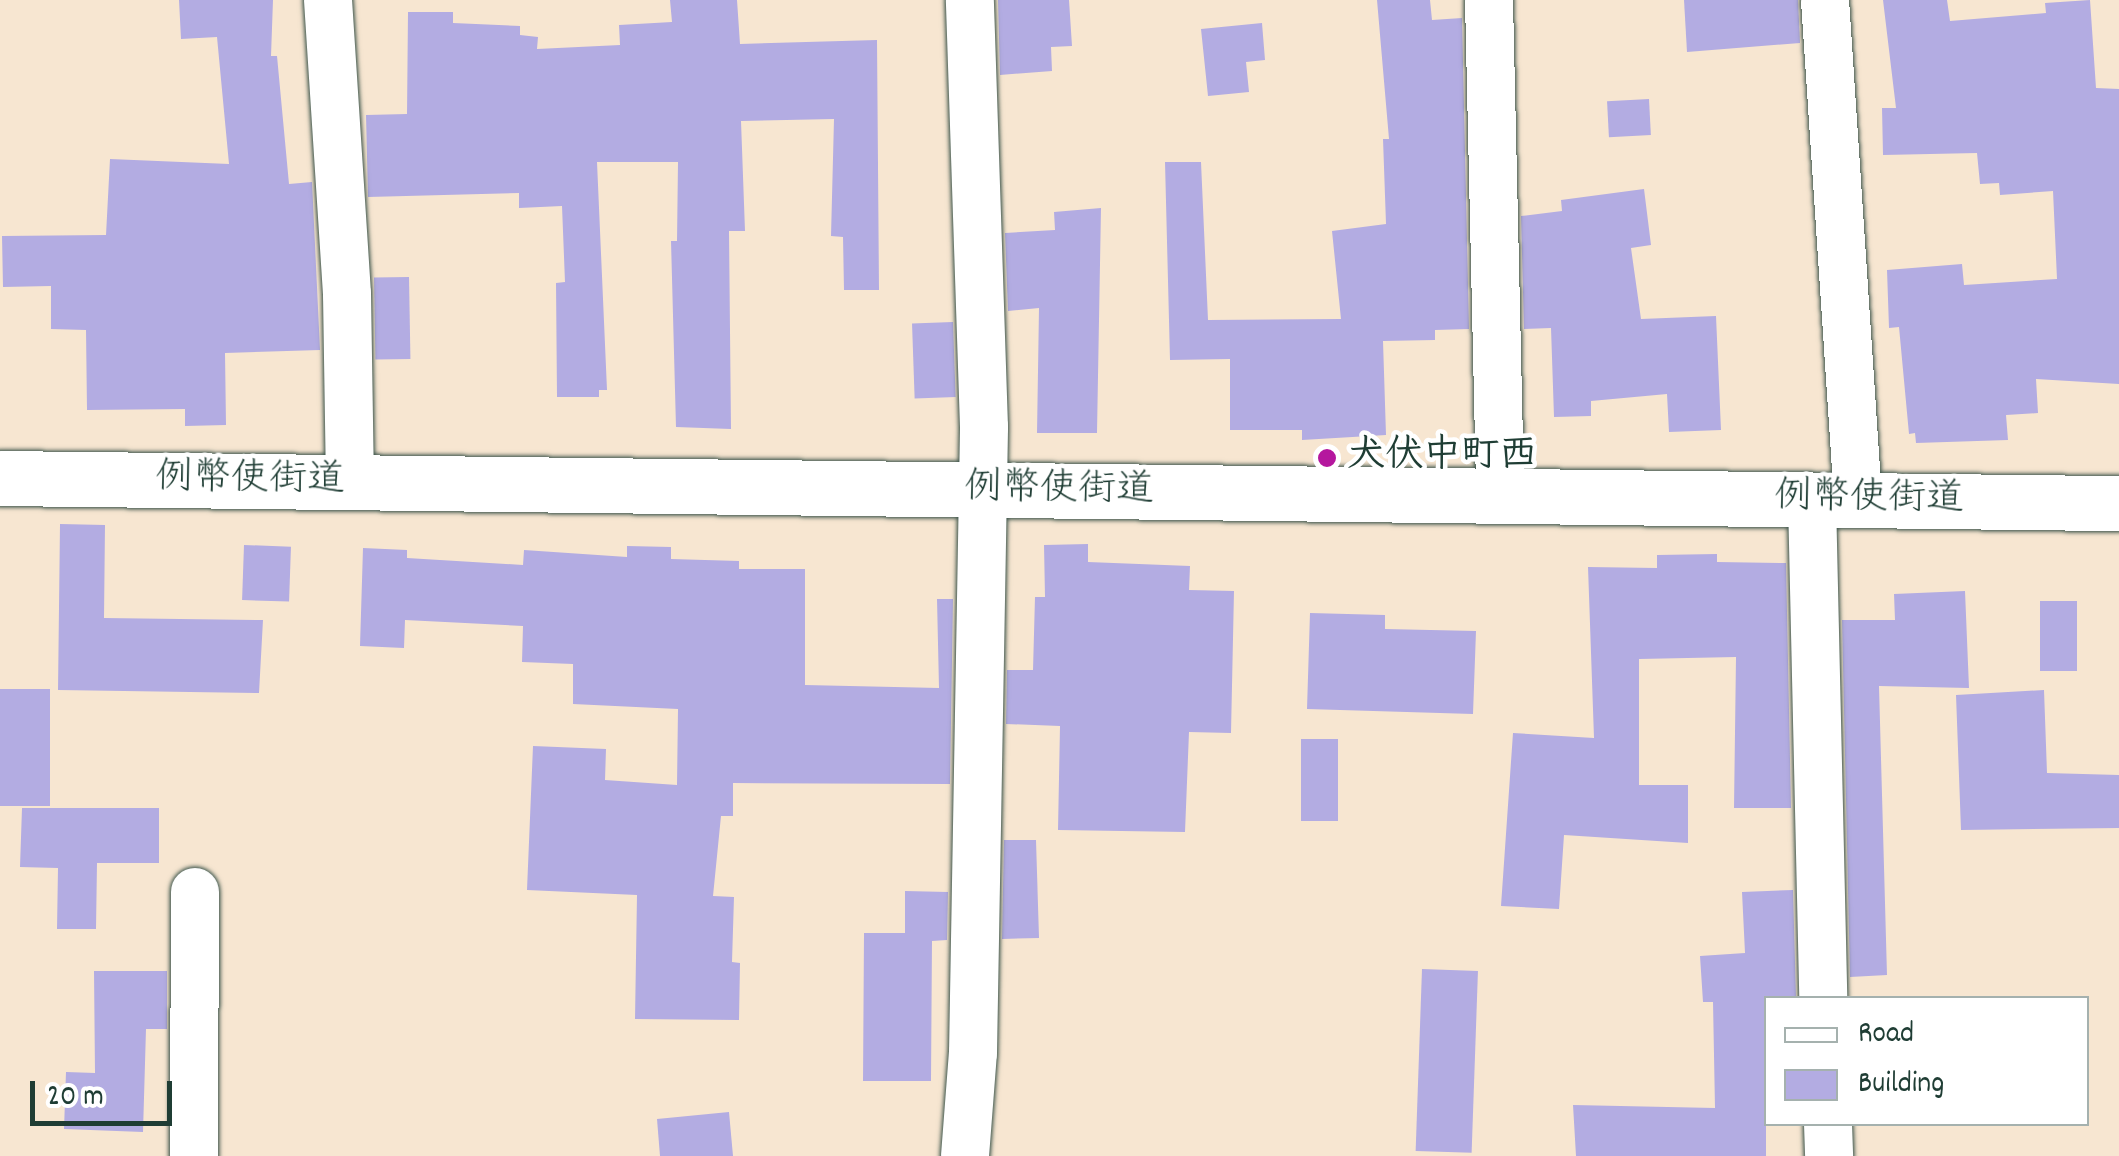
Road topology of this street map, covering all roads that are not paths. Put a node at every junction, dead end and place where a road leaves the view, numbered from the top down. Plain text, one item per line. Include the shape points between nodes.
1 (328, 0) edge
2 (970, 0) edge
3 (1488, 0) edge
4 (1825, 0) edge
5 (0, 478) edge
6 (350, 482) junction
7 (982, 490) junction
8 (1500, 495) junction
9 (1835, 500) junction
10 (2119, 503) edge
11 (194, 892) dead end
12 (1823, 996) edge
13 (1828, 1126) edge
14 (194, 1156) edge
15 (965, 1156) edge
16 (1829, 1156) edge

1 - 6 street via 347,294
2 - 7 street
3 - 8 street
4 - 9 street
5 - 6 main road, 例幣使街道
6 - 7 main road, 例幣使街道
7 - 8 main road, 例幣使街道
7 - 15 street via 973,1052
8 - 9 main road, 例幣使街道
9 - 10 main road, 例幣使街道
9 - 12 street
11 - 14 street
13 - 16 street

